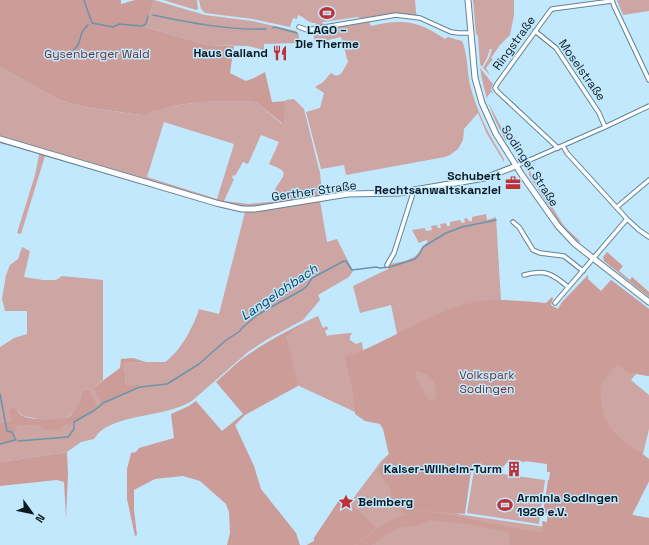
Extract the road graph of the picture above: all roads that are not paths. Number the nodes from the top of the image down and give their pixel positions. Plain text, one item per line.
1 (468, 0) edge
2 (612, 1) edge
3 (299, 27) dead end
4 (535, 31) junction
5 (470, 33) junction
6 (649, 80) edge
7 (649, 106) edge
8 (605, 127) junction
9 (0, 139) edge
10 (563, 146) junction
11 (558, 148) junction
12 (516, 166) junction
13 (649, 180) edge
14 (414, 190) junction
15 (617, 207) junction
16 (627, 219) junction
17 (513, 222) dead end
18 (649, 237) edge
19 (593, 258) junction
20 (387, 266) dead end
21 (582, 271) junction
22 (524, 275) dead end
23 (568, 287) junction
24 (649, 302) edge
25 (555, 303) dead end

1 - 5 street, Sodinger Straße
2 - 4 street, Ringstraße
2 - 6 street
3 - 5 street
4 - 8 street, Moselstraße
4 - 11 street, Ringstraße
5 - 12 street, Sodinger Straße
7 - 8 street, Gerther Straße
8 - 10 street, Gerther Straße
9 - 14 street, Gerther Straße
10 - 11 street, Gerther Straße
10 - 15 street
11 - 12 street, Gerther Straße
12 - 14 street, Gerther Straße
12 - 19 street, Sodinger Straße
13 - 15 street
14 - 20 street
15 - 16 street
16 - 18 street
16 - 19 street
17 - 21 street
19 - 21 street
19 - 24 street, Sodinger Straße
21 - 23 street
22 - 23 street
23 - 25 street

